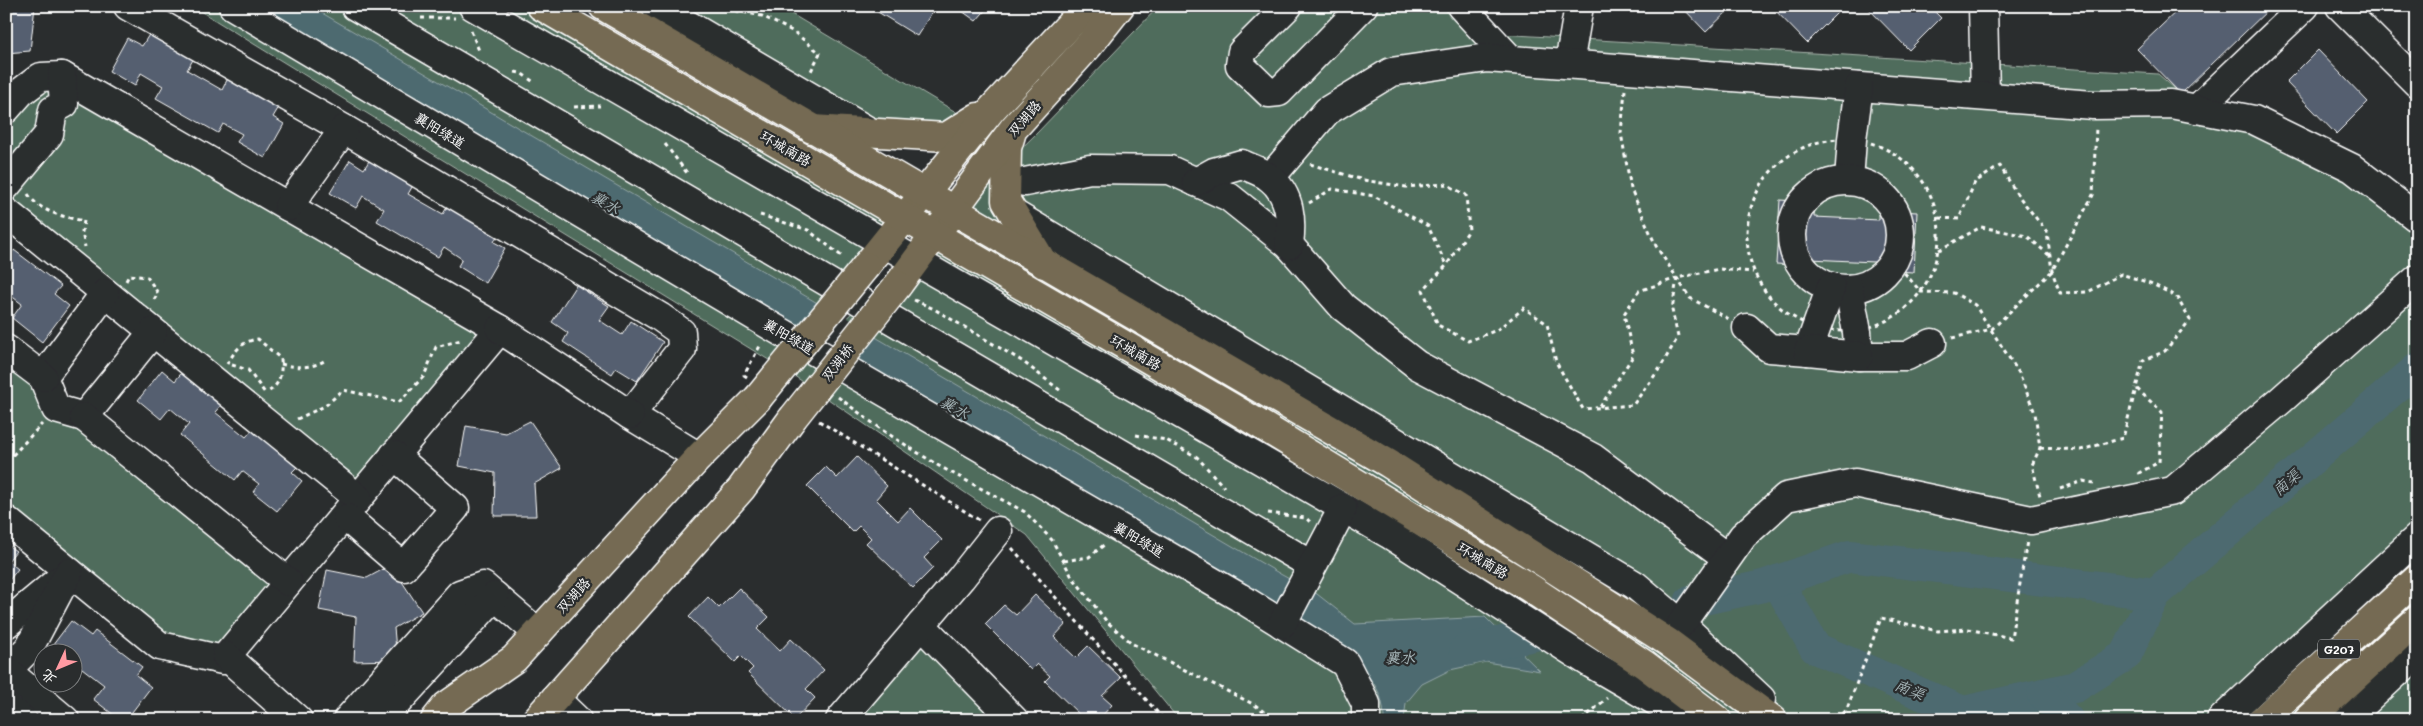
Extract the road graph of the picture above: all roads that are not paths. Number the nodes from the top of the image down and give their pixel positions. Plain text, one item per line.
1 (128, 6) edge
2 (233, 6) edge
3 (355, 6) edge
4 (473, 6) edge
5 (541, 6) edge
6 (603, 6) edge
7 (656, 6) edge
8 (1087, 6) edge
9 (1120, 6) edge
10 (1288, 6) edge
11 (1363, 6) edge
12 (1461, 6) edge
13 (1579, 6) edge
14 (1984, 6) edge
15 (2306, 6) edge
16 (2340, 6) edge
17 (1510, 59) junction
18 (1570, 64) junction
19 (62, 76) junction
20 (2417, 83) edge
21 (1859, 87) junction
22 (11, 94) edge
23 (1985, 96) junction
24 (992, 109) junction
25 (2198, 109) junction
26 (812, 129) junction
27 (1013, 129) junction
28 (344, 130) junction
29 (870, 132) junction
30 (1270, 178) junction
31 (11, 180) edge
32 (1848, 180) junction
33 (1025, 182) dead end
34 (1196, 182) junction
35 (924, 194) junction
36 (288, 207) junction
37 (954, 211) junction
38 (6, 212) edge
39 (1014, 214) junction
40 (905, 218) junction
41 (2417, 218) edge
42 (935, 236) junction
43 (883, 244) junction
44 (1289, 245) junction
45 (915, 262) junction
46 (1044, 264) junction
47 (2417, 279) edge
48 (1840, 288) junction
49 (114, 289) junction
50 (151, 320) junction
51 (1747, 328) road end
52 (500, 329) junction
53 (1811, 339) junction
54 (1932, 343) road end
55 (1858, 344) junction
56 (6, 349) edge
57 (43, 377) junction
58 (630, 415) junction
59 (84, 417) junction
60 (394, 456) junction
61 (699, 457) junction
62 (353, 508) junction
63 (1343, 508) junction
64 (6, 520) edge
65 (998, 531) road end
66 (2417, 538) edge
67 (1726, 557) junction
68 (1311, 568) junction
69 (69, 572) junction
70 (2417, 579) edge
71 (288, 582) junction
72 (495, 596) junction
73 (2417, 620) edge
74 (1282, 623) junction
75 (6, 624) edge
76 (922, 625) junction
77 (538, 633) junction
78 (1675, 633) junction
79 (2417, 654) edge
80 (226, 656) junction
81 (6, 671) edge
82 (555, 699) junction
83 (6, 706) edge
84 (842, 719) edge
85 (23, 720) edge
86 (65, 720) edge
87 (298, 720) edge
88 (347, 720) edge
89 (381, 720) edge
90 (435, 720) edge
91 (536, 720) edge
92 (577, 720) edge
93 (1014, 720) edge
94 (1366, 720) edge
95 (1688, 720) edge
96 (1717, 720) edge
97 (1773, 720) edge
98 (1782, 720) edge
99 (2221, 720) edge
100 (2262, 720) edge
101 (2308, 720) edge
102 (2346, 720) edge

1 - 28 street
2 - 74 street, 襄阳绿道
3 - 68 street
4 - 43 street
5 - 40 main road, 环城南路
6 - 26 main road
7 - 29 street
8 - 24 main road, 双湖路
9 - 27 main road, 双湖路
10 - 11 street
12 - 17 street
13 - 18 street
14 - 23 street
15 - 25 street
16 - 20 street
17 - 18 street
17 - 30 street
18 - 21 street
19 - 22 street
19 - 31 street
19 - 36 street
21 - 23 street
21 - 32 street
23 - 25 street
24 - 29 main road
24 - 35 main road, 双湖路
25 - 41 street
26 - 29 main road
26 - 35 main road
27 - 37 main road, 双湖路
27 - 39 main road
28 - 36 street
28 - 58 street
30 - 34 street
30 - 44 street
32 - 48 street
32 - 48 street
33 - 34 street
34 - 44 street
35 - 37 main road
35 - 40 main road, 双湖路
36 - 52 street
37 - 42 main road, 双湖路
37 - 46 main road
38 - 49 street
39 - 46 main road
39 - 78 street
40 - 42 main road, 环城南路
40 - 43 main road
42 - 45 main road, 双湖桥
42 - 96 main road, 环城南路
43 - 45 street
43 - 61 main road, bridge
44 - 67 street
45 - 63 street
45 - 82 main road, 双湖桥, bridge
46 - 78 main road
47 - 67 street
48 - 53 street
48 - 55 street
49 - 50 street
49 - 57 street
50 - 59 street
50 - 62 street
51 - 53 street
52 - 58 street
52 - 60 street
53 - 55 street
54 - 55 street
56 - 57 street
57 - 59 street
58 - 61 street
59 - 71 street
60 - 62 street
60 - 62 street
61 - 77 main road, 双湖路
62 - 71 street
63 - 68 street
63 - 95 street
64 - 69 street
65 - 76 street
66 - 99 street
67 - 78 street
68 - 74 street
69 - 75 street
69 - 80 street
69 - 81 street
70 - 100 main road, G207
71 - 80 street
72 - 77 street
72 - 88 street
72 - 89 street
73 - 101 main road, G207
74 - 94 street, 襄阳绿道
76 - 84 street
76 - 93 street
77 - 90 main road, 双湖路
78 - 97 main road
78 - 98 street
79 - 102 street
80 - 87 street
81 - 86 street
82 - 91 main road
82 - 92 street
83 - 85 street

